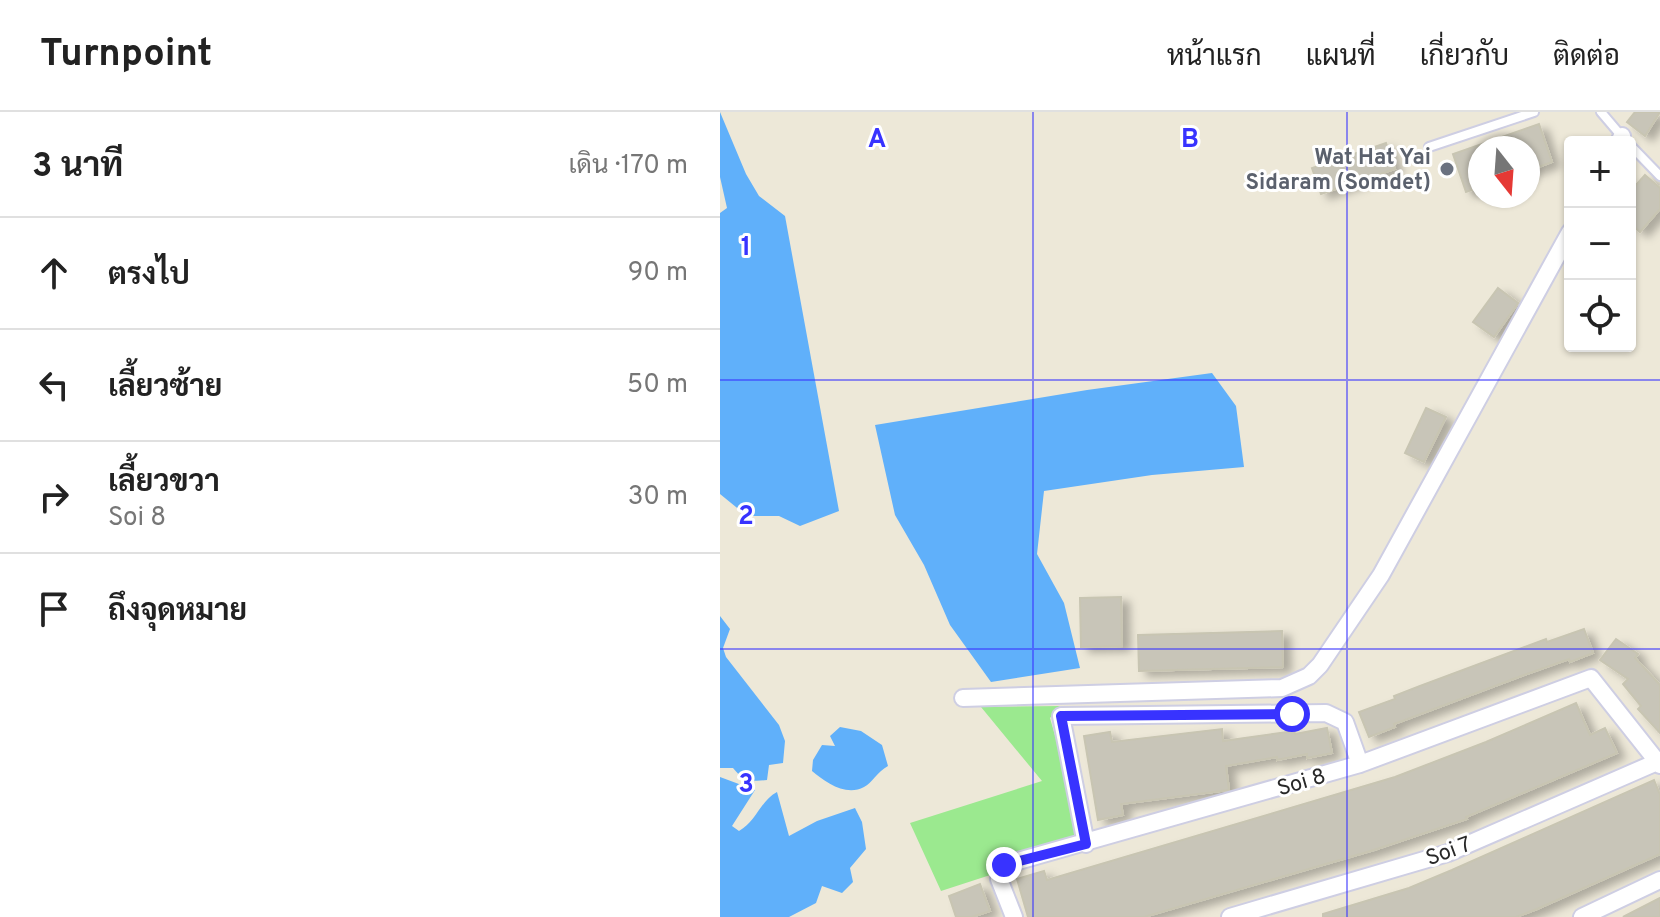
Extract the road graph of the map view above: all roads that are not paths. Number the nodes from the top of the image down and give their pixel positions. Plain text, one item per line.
1 (1534, 112) edge
2 (1601, 112) edge
3 (1620, 136) edge
4 (1429, 147) dead end
5 (1636, 153) edge
6 (1660, 176) edge
7 (1564, 243) edge
8 (963, 698) dead end
9 (1659, 763) edge
10 (1360, 764) junction
11 (1086, 844) junction
12 (1660, 880) edge
13 (1014, 917) edge
14 (1230, 917) edge
15 (1582, 917) edge

1 - 4 lane
2 - 3 lane
5 - 6 lane
7 - 8 street
9 - 10 street, Soi 8
9 - 14 street, Soi 7
10 - 11 street, Soi 8
10 - 11 street
11 - 13 street, Soi 8
12 - 15 street

